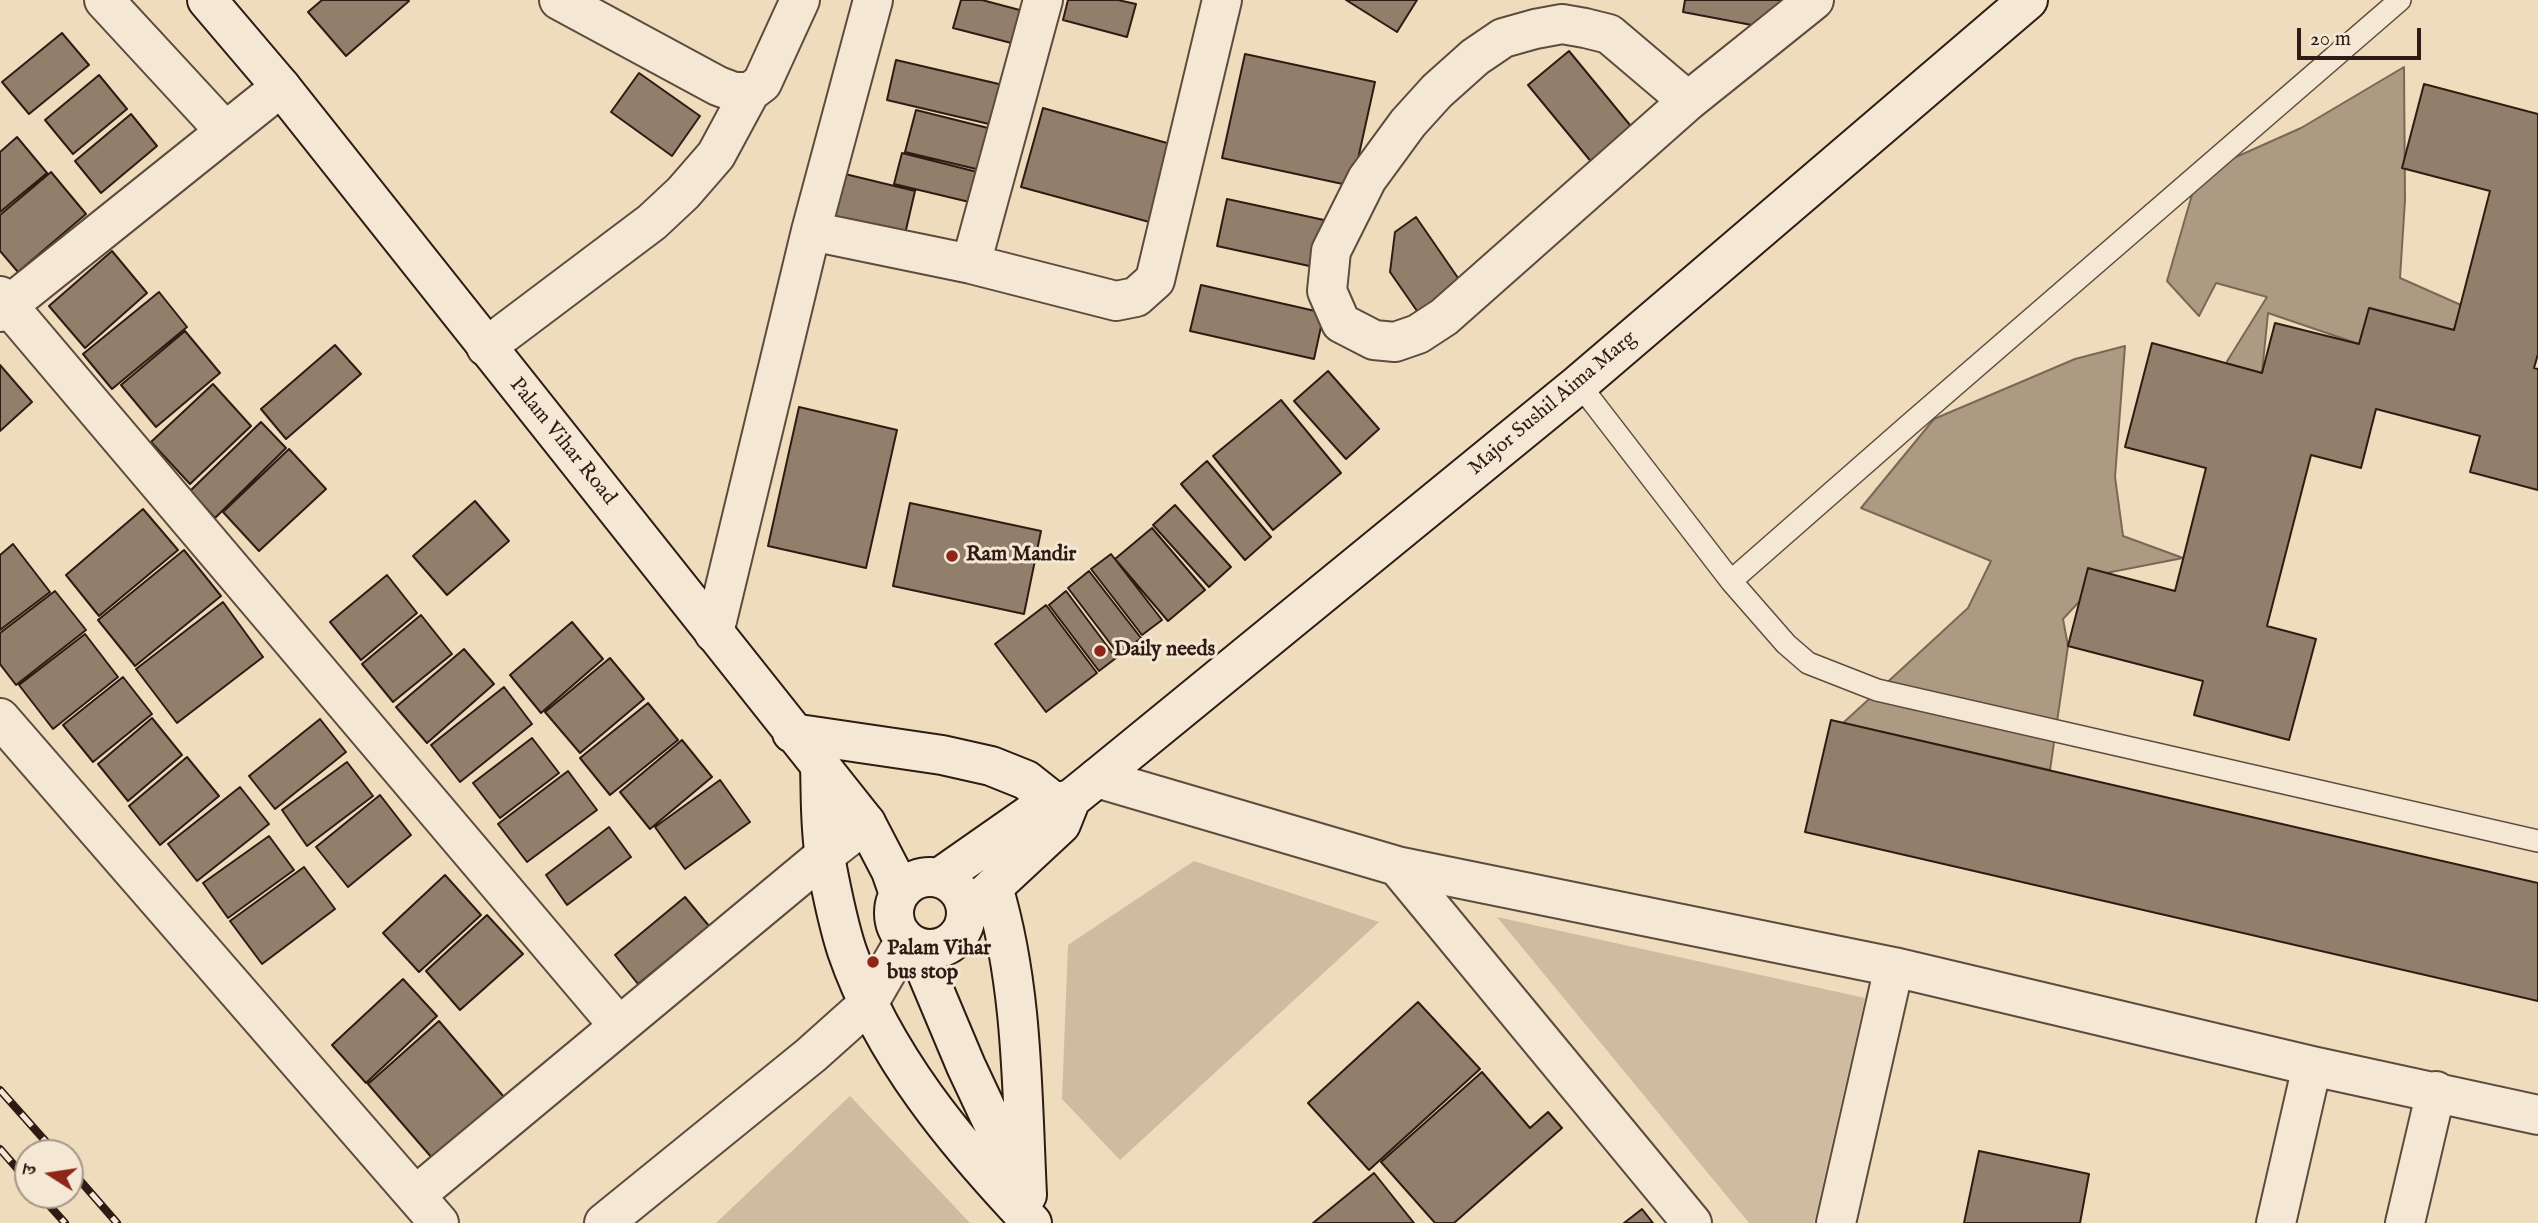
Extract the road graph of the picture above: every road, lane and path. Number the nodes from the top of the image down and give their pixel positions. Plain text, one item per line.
1 (104, 0) edge
2 (207, 0) edge
3 (559, 0) edge
4 (800, 0) edge
5 (873, 0) edge
6 (1043, 0) edge
7 (1222, 0) edge
8 (1814, 0) edge
9 (2028, 0) edge
10 (2400, 0) edge
11 (281, 88) junction
12 (750, 92) junction
13 (1688, 101) junction
14 (225, 131) junction
15 (811, 231) junction
16 (971, 264) junction
17 (3, 304) edge
18 (486, 347) junction
19 (1579, 384) junction
20 (1731, 581) junction
21 (714, 632) junction
22 (0, 718) edge
23 (792, 733) junction
24 (820, 766) junction
25 (1074, 793) junction
26 (866, 823) junction
27 (2538, 841) edge
28 (825, 855) junction
29 (1397, 866) junction
30 (939, 878) junction
31 (899, 894) junction
32 (980, 900) junction
33 (911, 944) junction
34 (1894, 967) junction
35 (868, 1004) junction
36 (619, 1026) junction
37 (2312, 1066) junction
38 (2436, 1091) junction
39 (2538, 1115) edge
40 (428, 1209) edge
41 (1032, 1214) edge
42 (604, 1223) edge
43 (1692, 1223) edge
44 (1836, 1223) edge
45 (2276, 1223) edge
46 (2405, 1223) edge

1 - 14 street
2 - 11 street, Palam Vihar Road
3 - 12 street
4 - 12 street
5 - 15 street
6 - 16 street
7 - 16 street
8 - 13 street
9 - 19 street, Major Sushil Aima Marg
10 - 20 lane
11 - 14 street
11 - 18 street, Palam Vihar Road
12 - 18 street
13 - 13 street
14 - 17 street
15 - 16 street
15 - 21 street
17 - 36 street
18 - 21 street, Palam Vihar Road
19 - 20 lane
19 - 25 street, Major Sushil Aima Marg
20 - 27 lane
21 - 23 street, Palam Vihar Road
22 - 40 street
23 - 24 street, Palam Vihar Road
23 - 25 street
24 - 26 street, Palam Vihar Road
24 - 28 street
25 - 29 street
25 - 30 street, Major Sushil Aima Marg
25 - 32 street, Major Sushil Aima Marg
26 - 28 street
26 - 31 street, Palam Vihar Road
28 - 35 street
28 - 36 street
29 - 34 street
29 - 43 street
30 - 31 street
30 - 32 street
31 - 33 street
32 - 33 street
32 - 41 street
33 - 35 street
33 - 41 street
34 - 37 street
34 - 44 street
35 - 41 street
35 - 42 street
36 - 40 street
37 - 38 street
37 - 45 street
38 - 39 street
38 - 46 street

